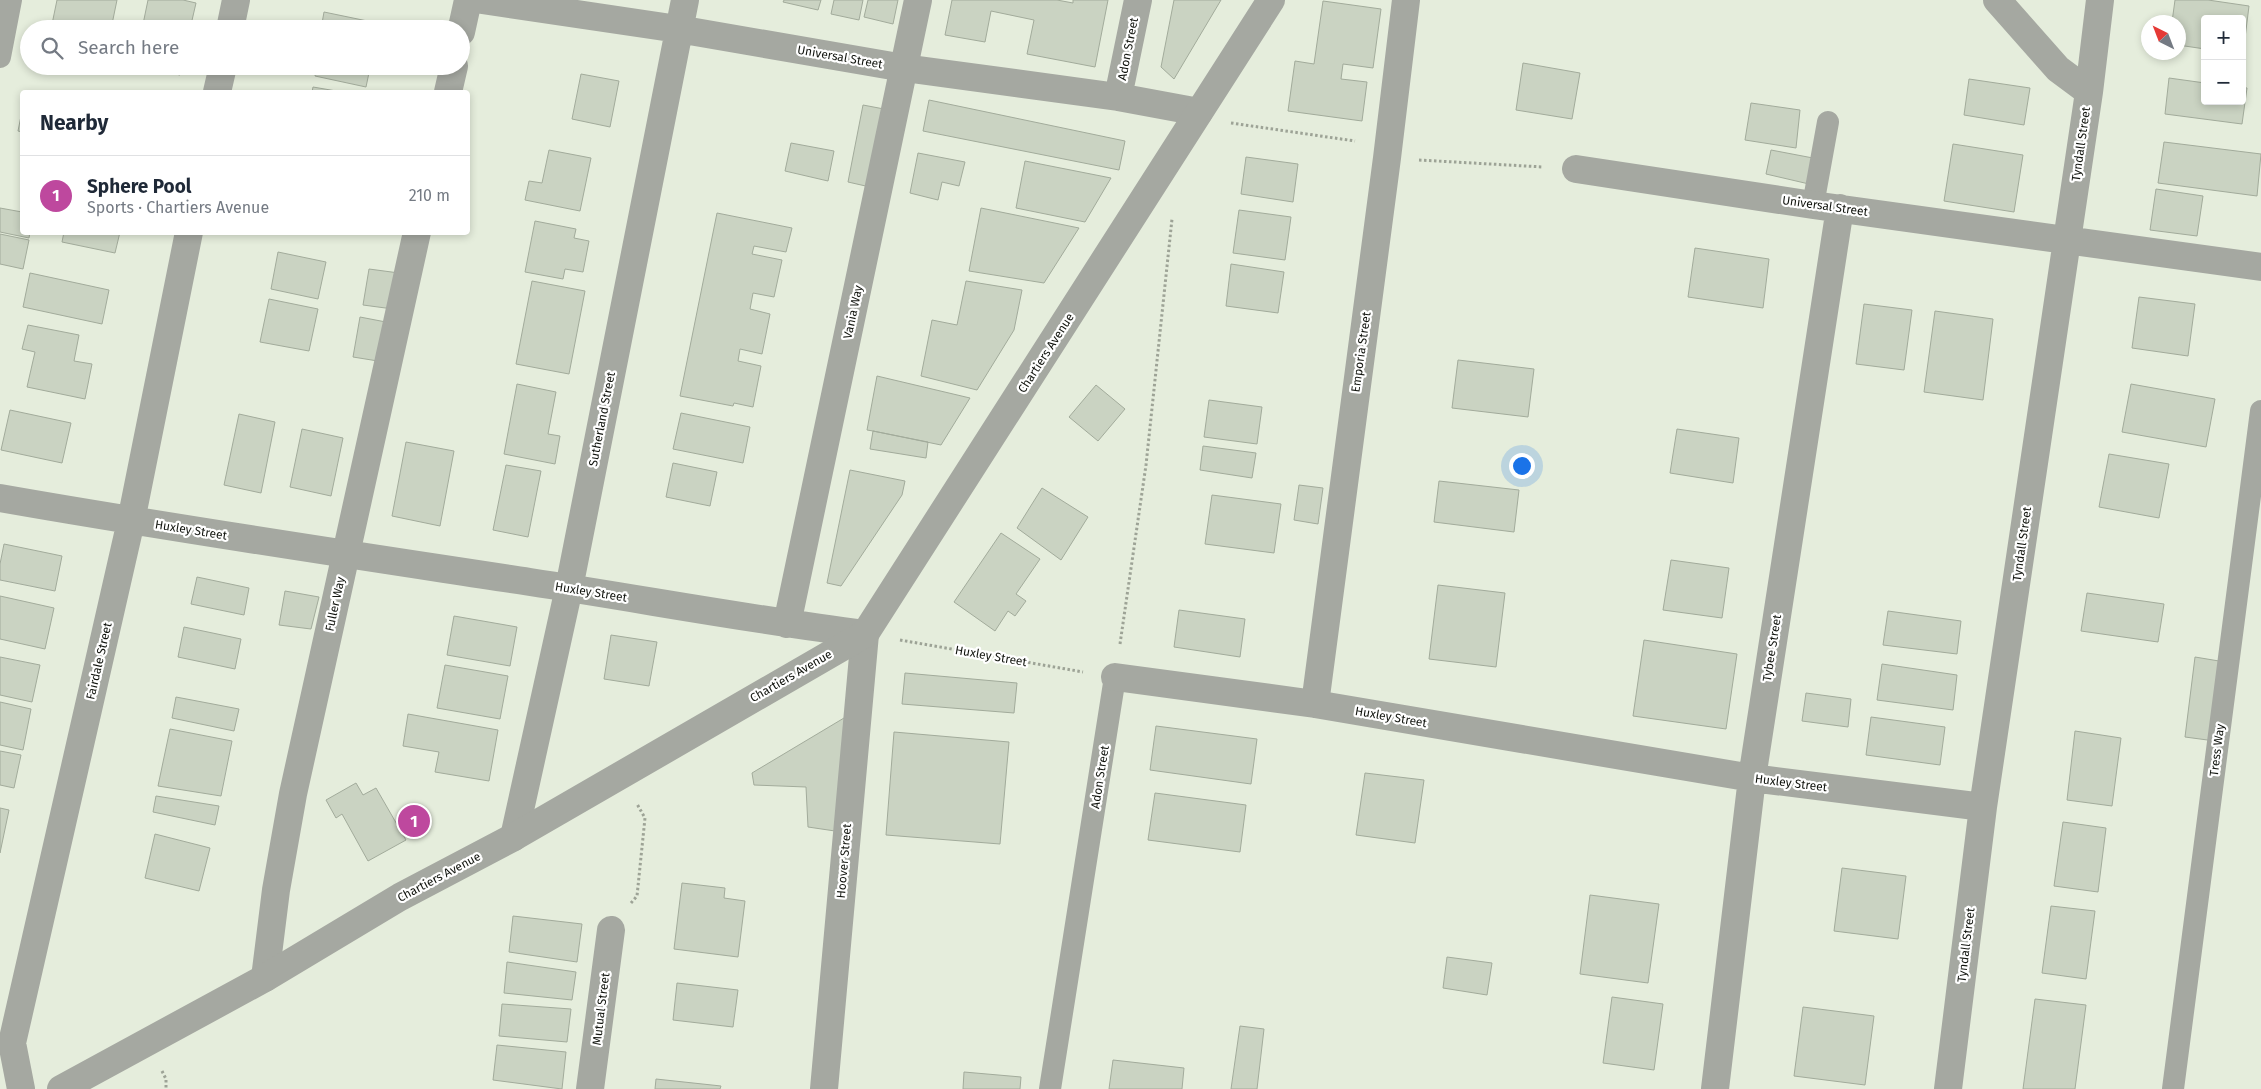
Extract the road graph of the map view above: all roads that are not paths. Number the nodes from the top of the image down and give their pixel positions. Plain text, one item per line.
1 (11, 0) edge
2 (236, 0) edge
3 (468, 0) edge
4 (482, 0) edge
5 (684, 0) edge
6 (918, 0) edge
7 (1138, 0) edge
8 (1271, 0) edge
9 (1406, 0) edge
10 (1997, 0) edge
11 (2100, 0) edge
12 (232, 20) edge
13 (464, 20) edge
14 (678, 29) junction
15 (0, 58) edge
16 (904, 68) junction
17 (221, 75) edge
18 (452, 75) edge
19 (217, 90) edge
20 (448, 90) edge
21 (2089, 92) junction
22 (1118, 97) junction
23 (1199, 112) junction
24 (1828, 122) dead end
25 (1576, 169) road end
26 (1813, 205) junction
27 (1840, 208) junction
28 (188, 235) edge
29 (416, 235) edge
30 (2067, 241) junction
31 (2261, 267) edge
32 (2261, 411) edge
33 (0, 498) edge
34 (131, 521) junction
35 (346, 554) junction
36 (568, 588) junction
37 (787, 624) junction
38 (865, 634) junction
39 (1116, 677) joint
40 (1315, 704) junction
41 (1752, 778) junction
42 (1983, 807) junction
43 (514, 837) junction
44 (611, 930) road end
45 (265, 978) junction
46 (0, 1086) edge
47 (3, 1089) edge
48 (21, 1089) edge
49 (61, 1089) edge
50 (590, 1089) edge
51 (824, 1089) edge
52 (1050, 1089) edge
53 (1715, 1089) edge
54 (1948, 1089) edge
55 (2173, 1089) edge

1 - 15 lane
2 - 12 street
3 - 13 street
4 - 14 street, Universal Street
5 - 14 street, Sutherland Street
6 - 16 street, Vania Way
7 - 22 street, Adon Street
8 - 23 street, Chartiers Avenue
9 - 40 street, Emporia Street
10 - 21 street
11 - 21 street, Tyndall Street
14 - 16 street, Universal Street
14 - 36 street, Sutherland Street
16 - 22 street, Universal Street
16 - 37 street, Vania Way
17 - 19 street
18 - 20 street
21 - 30 street, Tyndall Street
22 - 23 street, Universal Street
23 - 38 street, Chartiers Avenue
24 - 26 lane
25 - 26 street, Universal Street
26 - 27 street, Universal Street
27 - 30 street, Universal Street
27 - 41 street, Tybee Street
28 - 34 street, Fairdale Street
29 - 35 street, Fuller Way
30 - 31 street, Universal Street
30 - 42 street, Tyndall Street
32 - 55 lane, Tress Way
33 - 34 street, Huxley Street
34 - 35 street, Huxley Street
34 - 48 street, Fairdale Street
35 - 36 street, Huxley Street
35 - 45 street, Fuller Way
36 - 37 street, Huxley Street
36 - 43 street, Sutherland Street
37 - 38 street, Huxley Street
38 - 43 street, Chartiers Avenue
38 - 51 street, Hoover Street
39 - 40 street, Huxley Street
39 - 52 lane, Adon Street
40 - 41 street, Huxley Street
41 - 42 street, Huxley Street
41 - 53 street, Tybee Street
42 - 54 street, Tyndall Street
43 - 45 street, Chartiers Avenue
44 - 50 street, Mutual Street
45 - 49 street, Chartiers Avenue
46 - 47 street

